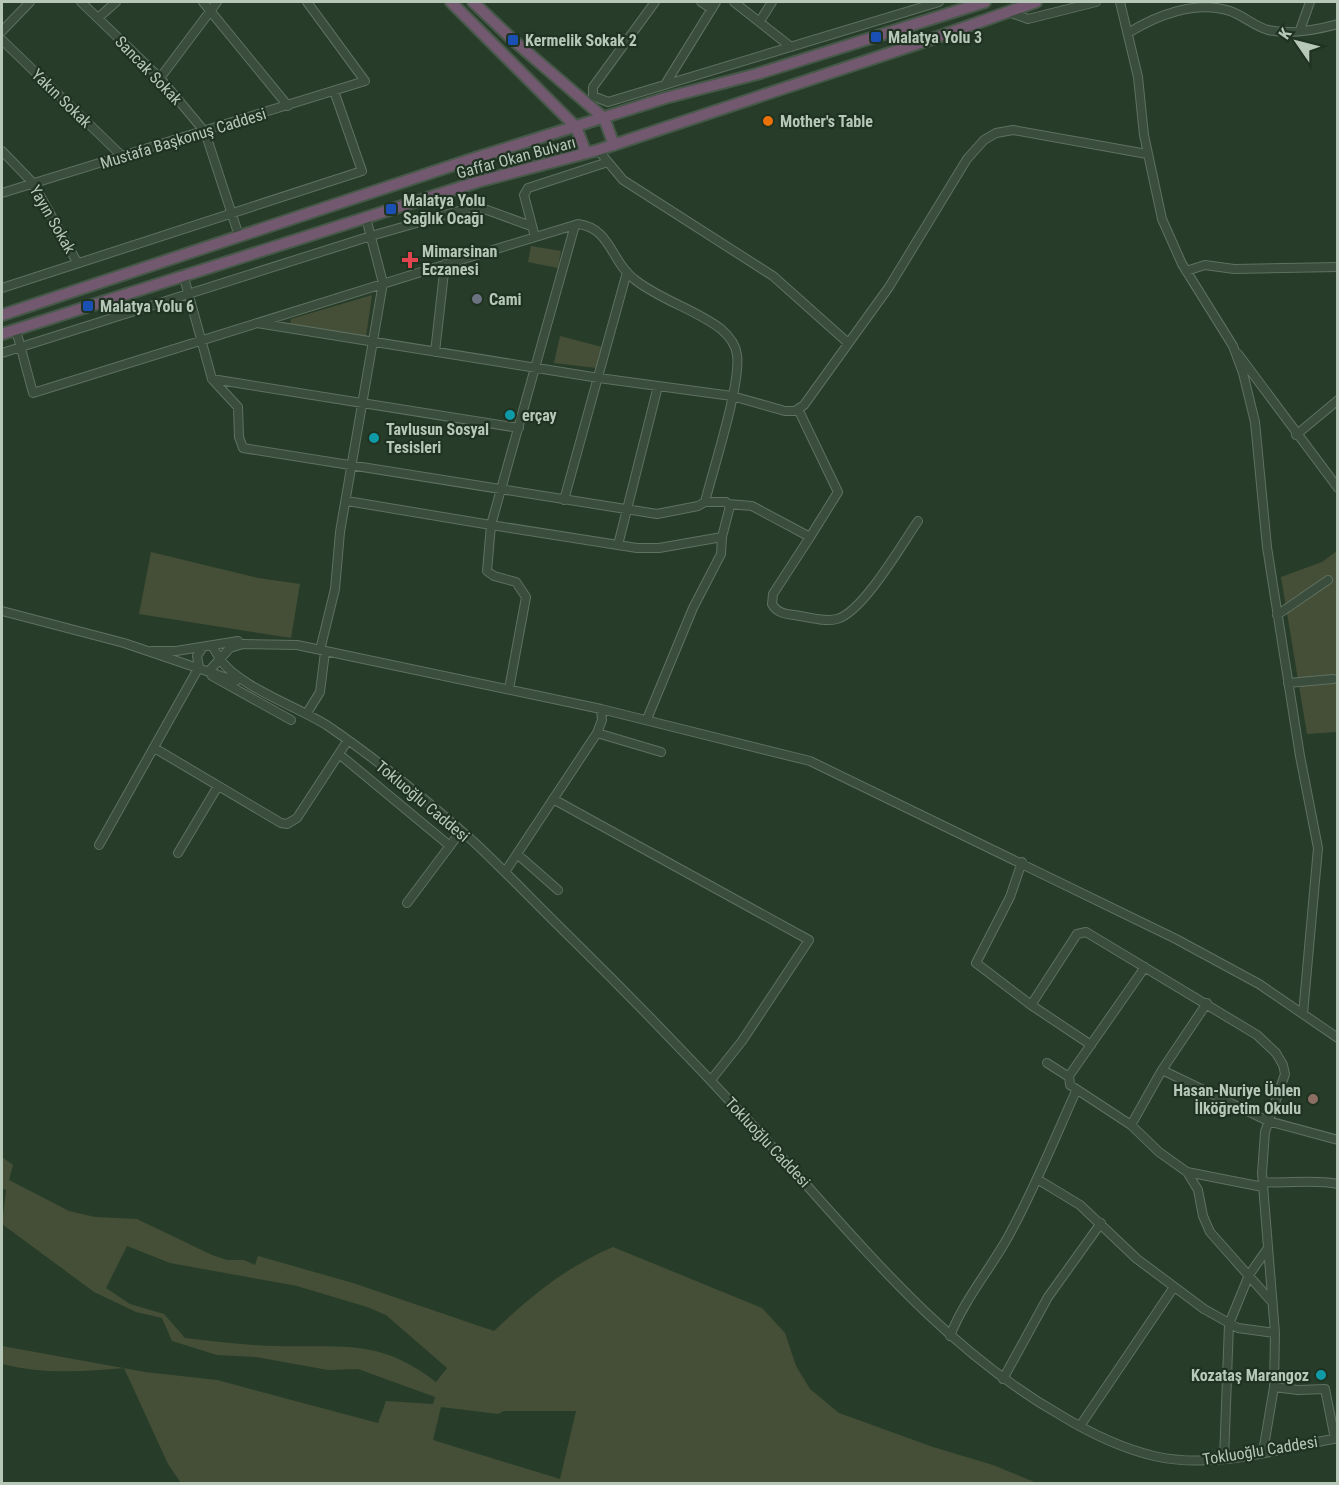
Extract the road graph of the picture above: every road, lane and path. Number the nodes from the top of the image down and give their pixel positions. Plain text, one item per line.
1 (30, 2) edge
2 (81, 2) edge
3 (117, 2) edge
4 (203, 2) edge
5 (217, 2) edge
6 (307, 2) edge
7 (451, 2) edge
8 (473, 2) edge
9 (655, 2) edge
10 (701, 2) edge
11 (734, 2) edge
12 (772, 2) edge
13 (939, 2) edge
14 (985, 2) edge
15 (1036, 2) edge
16 (1096, 2) edge
17 (1120, 2) edge
18 (1310, 2) edge
19 (714, 5) edge
20 (916, 5) edge
21 (211, 10) junction
22 (1006, 12) junction
23 (98, 18) junction
24 (760, 21) junction
25 (919, 23) junction
26 (1338, 24) edge
27 (1300, 30) junction
28 (2, 31) edge
29 (1128, 33) junction
30 (2, 40) edge
31 (790, 46) junction
32 (160, 78) junction
33 (666, 83) junction
34 (334, 91) junction
35 (288, 106) junction
36 (604, 118) junction
37 (576, 127) junction
38 (205, 132) junction
39 (614, 145) junction
40 (598, 150) junction
41 (2, 151) edge
42 (586, 153) junction
43 (1147, 154) junction
44 (123, 157) junction
45 (608, 162) junction
46 (33, 183) junction
47 (2, 193) edge
48 (232, 212) junction
49 (366, 218) junction
50 (575, 225) junction
51 (531, 226) junction
52 (239, 236) junction
53 (371, 236) junction
54 (535, 237) junction
55 (77, 262) junction
56 (445, 264) junction
57 (1338, 267) edge
58 (1186, 271) junction
59 (627, 272) junction
60 (183, 274) junction
61 (383, 283) junction
62 (2, 288) edge
63 (189, 293) junction
64 (2, 315) edge
65 (256, 323) junction
66 (16, 330) junction
67 (2, 334) edge
68 (202, 340) junction
69 (373, 342) junction
70 (847, 342) junction
71 (21, 346) junction
72 (1235, 351) junction
73 (435, 352) junction
74 (2, 353) edge
75 (536, 368) junction
76 (599, 378) junction
77 (212, 380) junction
78 (658, 386) junction
79 (732, 396) junction
80 (1338, 400) edge
81 (363, 404) junction
82 (798, 409) junction
83 (519, 428) junction
84 (1296, 435) junction
85 (352, 466) junction
86 (1338, 488) edge
87 (502, 490) junction
88 (564, 500) junction
89 (347, 501) junction
90 (705, 502) junction
91 (728, 504) junction
92 (627, 509) junction
93 (918, 521) dead end
94 (491, 525) junction
95 (722, 537) junction
96 (810, 537) junction
97 (618, 545) junction
98 (1328, 580) dead end
99 (2, 611) edge
100 (1277, 615) junction
101 (251, 643) junction
102 (207, 646) junction
103 (147, 651) junction
104 (323, 651) junction
105 (220, 659) junction
106 (199, 667) junction
107 (209, 671) junction
108 (1333, 679) dead end
109 (1288, 683) junction
110 (258, 688) junction
111 (509, 689) junction
112 (601, 709) junction
113 (307, 713) junction
114 (647, 719) junction
115 (291, 720) dead end
116 (597, 733) junction
117 (348, 740) junction
118 (156, 748) junction
119 (661, 752) dead end
120 (339, 754) junction
121 (218, 786) junction
122 (553, 799) junction
123 (461, 831) junction
124 (99, 845) dead end
125 (450, 846) junction
126 (178, 853) dead end
127 (517, 854) junction
128 (1022, 862) junction
129 (505, 872) junction
130 (558, 890) dead end
131 (407, 903) dead end
132 (1145, 967) junction
133 (1207, 1003) junction
134 (1031, 1005) junction
135 (1303, 1014) junction
136 (1338, 1038) edge
137 (1091, 1045) junction
138 (1047, 1063) dead end
139 (1162, 1071) junction
140 (1069, 1077) junction
141 (711, 1080) junction
142 (1076, 1091) junction
143 (1268, 1121) junction
144 (1131, 1125) junction
145 (1338, 1140) edge
146 (1187, 1172) junction
147 (1037, 1179) junction
148 (1263, 1184) junction
149 (1338, 1184) edge
150 (1101, 1223) junction
151 (1268, 1248) junction
152 (1249, 1275) junction
153 (1174, 1287) junction
154 (1273, 1304) junction
155 (1229, 1324) junction
156 (1275, 1333) junction
157 (950, 1336) junction
158 (1003, 1379) junction
159 (1274, 1387) junction
160 (1080, 1426) junction
161 (1336, 1438) edge
162 (1263, 1452) junction
163 (1224, 1459) junction

1 - 28 street
2 - 23 street, Sancak Sokak
3 - 23 street
4 - 21 street
5 - 21 street
6 - 34 street, Mustafa Başkonuş Caddesi
7 - 37 highway
8 - 36 highway
9 - 33 street
10 - 19 street
11 - 24 street
12 - 24 street
13 - 20 street
14 - 25 highway, Gaffar Okan Bulvarı
15 - 22 highway, Gaffar Okan Bulvarı
16 - 22 street
17 - 29 street
18 - 27 street
19 - 33 street
20 - 25 street
20 - 31 street
21 - 32 street
21 - 35 street
22 - 39 highway, Gaffar Okan Bulvarı
23 - 32 street, Sancak Sokak
24 - 31 street
25 - 36 highway, Gaffar Okan Bulvarı
26 - 27 street
27 - 29 street
29 - 43 street
30 - 44 street, Yakın Sokak
31 - 33 street
32 - 38 street, Sancak Sokak
34 - 35 street, Mustafa Başkonuş Caddesi
34 - 48 street
35 - 38 street, Mustafa Başkonuş Caddesi
36 - 37 highway, Gaffar Okan Bulvarı
36 - 39 highway
37 - 42 highway
37 - 52 highway, Gaffar Okan Bulvarı
38 - 44 street, Mustafa Başkonuş Caddesi
38 - 48 street, Sancak Sokak
39 - 40 highway, Gaffar Okan Bulvarı
40 - 42 highway, Gaffar Okan Bulvarı
40 - 45 street
41 - 46 street, Yayın Sokak
42 - 49 highway, Gaffar Okan Bulvarı
43 - 58 street
43 - 70 street
44 - 46 street, Mustafa Başkonuş Caddesi
45 - 51 street
45 - 70 street
46 - 47 street, Mustafa Başkonuş Caddesi
46 - 55 street, Yayın Sokak
48 - 52 street, Sancak Sokak
48 - 55 street
49 - 53 street
49 - 60 highway, Gaffar Okan Bulvarı
50 - 54 street
50 - 59 street
50 - 75 street
51 - 53 street
51 - 54 street
52 - 64 highway, Gaffar Okan Bulvarı
53 - 61 street
53 - 63 street
54 - 56 street
55 - 62 street
56 - 61 street
56 - 73 street
57 - 58 street
58 - 72 street
59 - 76 street
59 - 79 street
60 - 63 street
60 - 66 highway, Gaffar Okan Bulvarı
61 - 65 street
61 - 69 street
63 - 68 street
63 - 71 street
65 - 68 street
65 - 69 street
66 - 67 highway, Gaffar Okan Bulvarı
66 - 71 street
68 - 71 street
68 - 77 street
69 - 73 street
69 - 81 street
70 - 82 street
71 - 74 street
72 - 84 street
72 - 100 street
73 - 75 street
75 - 76 street
75 - 83 street
76 - 78 street
76 - 88 street
77 - 81 street
77 - 85 street
78 - 79 street
78 - 92 street
79 - 82 street
79 - 90 street
80 - 84 street
81 - 83 street
81 - 85 street
82 - 96 street
83 - 87 street
84 - 86 street
85 - 87 street
85 - 89 street
87 - 88 street
87 - 94 street
88 - 92 street
89 - 94 street
89 - 104 street
90 - 91 street
90 - 92 street
91 - 95 street
91 - 96 street
92 - 97 street
93 - 96 street
94 - 97 street
94 - 111 street
95 - 97 street
95 - 114 street
98 - 100 street
99 - 103 street, Tokluoğlu Caddesi
100 - 109 street
101 - 102 street
101 - 104 street
101 - 105 street
102 - 103 street
102 - 105 street, Tokluoğlu Caddesi
102 - 106 street
103 - 106 street, Tokluoğlu Caddesi
104 - 111 street
104 - 113 street
105 - 107 street
105 - 110 street, Tokluoğlu Caddesi
106 - 107 street, Tokluoğlu Caddesi
106 - 118 street
107 - 110 street, Tokluoğlu Caddesi
107 - 115 street
108 - 109 street
109 - 135 street
110 - 113 street, Tokluoğlu Caddesi
111 - 112 street
112 - 114 street
112 - 116 street
113 - 117 street, Tokluoğlu Caddesi
114 - 128 street
116 - 119 street
116 - 122 street
117 - 120 street
117 - 123 street, Tokluoğlu Caddesi
118 - 121 street
118 - 124 street
120 - 121 street
120 - 125 street
121 - 126 street
122 - 127 street
122 - 141 street
123 - 125 street
123 - 129 street, Tokluoğlu Caddesi
125 - 131 street
127 - 129 street
127 - 130 street
128 - 134 street
128 - 135 street
129 - 141 street, Tokluoğlu Caddesi
132 - 133 street
132 - 134 street
132 - 137 street
133 - 139 street
133 - 143 street
134 - 137 street
135 - 136 street
137 - 140 street
138 - 140 street
139 - 143 street
139 - 144 street
140 - 142 street
141 - 157 street, Tokluoğlu Caddesi
142 - 144 street
142 - 147 street
143 - 145 street
143 - 148 street
144 - 146 street
146 - 148 street
146 - 152 street
147 - 150 street
147 - 157 street
148 - 149 street
148 - 151 street
150 - 153 street
150 - 158 street
151 - 152 street
151 - 154 street
152 - 154 street
152 - 155 street
153 - 155 street
153 - 160 street
154 - 156 street
155 - 156 street
155 - 163 street
156 - 159 street
157 - 158 street, Tokluoğlu Caddesi
158 - 160 street, Tokluoğlu Caddesi
159 - 161 street
159 - 162 street
160 - 163 street, Tokluoğlu Caddesi
161 - 162 street, Tokluoğlu Caddesi
162 - 163 street, Tokluoğlu Caddesi

